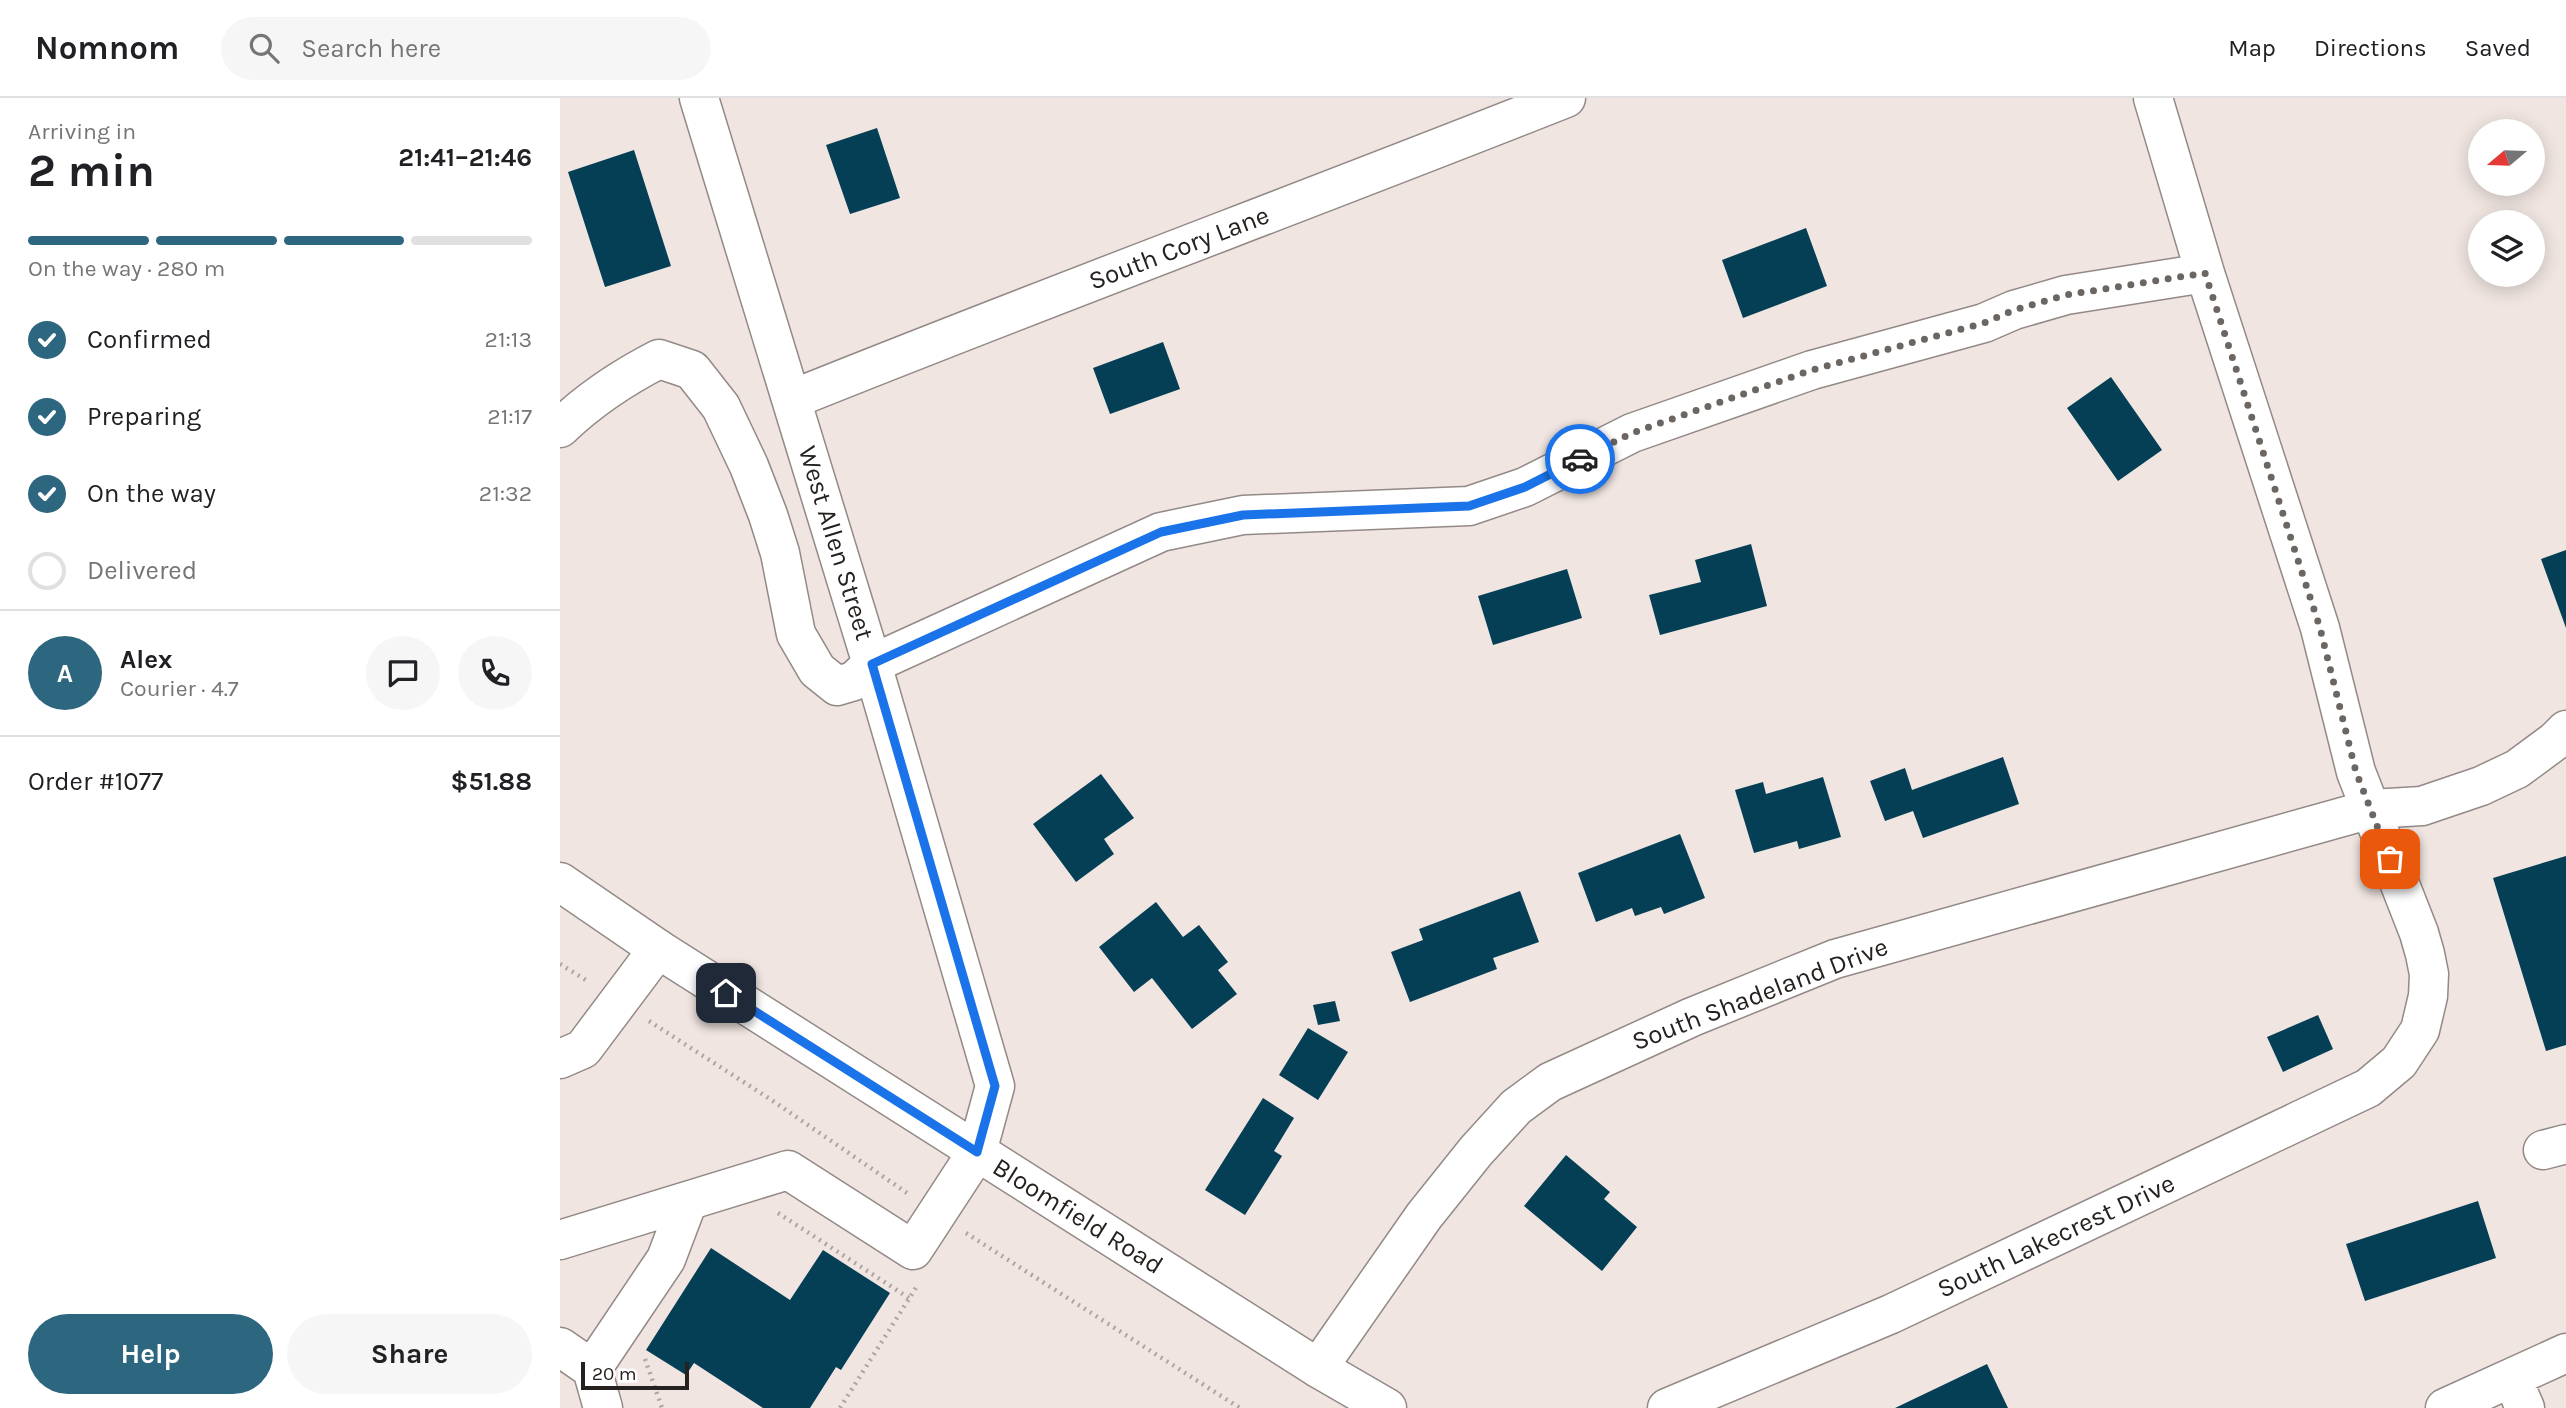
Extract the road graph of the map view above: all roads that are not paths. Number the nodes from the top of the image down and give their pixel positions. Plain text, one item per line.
1 (699, 98) edge
2 (1566, 98) edge
3 (2153, 98) edge
4 (2205, 273) junction
5 (793, 399) junction
6 (560, 428) edge
7 (872, 664) junction
8 (2566, 730) edge
9 (2371, 809) junction
10 (560, 882) edge
11 (658, 949) junction
12 (560, 1059) edge
13 (977, 1152) junction
14 (688, 1201) junction
15 (560, 1240) edge
16 (560, 1347) edge
17 (2566, 1353) edge
18 (1318, 1368) junction
19 (592, 1369) junction
20 (2518, 1393) edge
21 (603, 1408) edge
22 (1387, 1408) edge
23 (1667, 1408) edge
24 (2445, 1408) edge

1 - 5 street, West Allen Street
2 - 5 street, South Cory Lane
3 - 4 street
4 - 7 street
4 - 9 street
5 - 7 street, West Allen Street
6 - 7 street
7 - 13 street, West Allen Street
8 - 9 street, South Shadeland Drive
9 - 18 street, South Shadeland Drive
9 - 23 street, South Lakecrest Drive
10 - 11 street, Bloomfield Road
11 - 12 street
11 - 13 street, Bloomfield Road
13 - 14 street, West Allen Street
13 - 18 street, Bloomfield Road
14 - 15 street
14 - 19 street
16 - 19 street
17 - 20 street
18 - 22 street, Bloomfield Road
19 - 21 street
20 - 24 street

